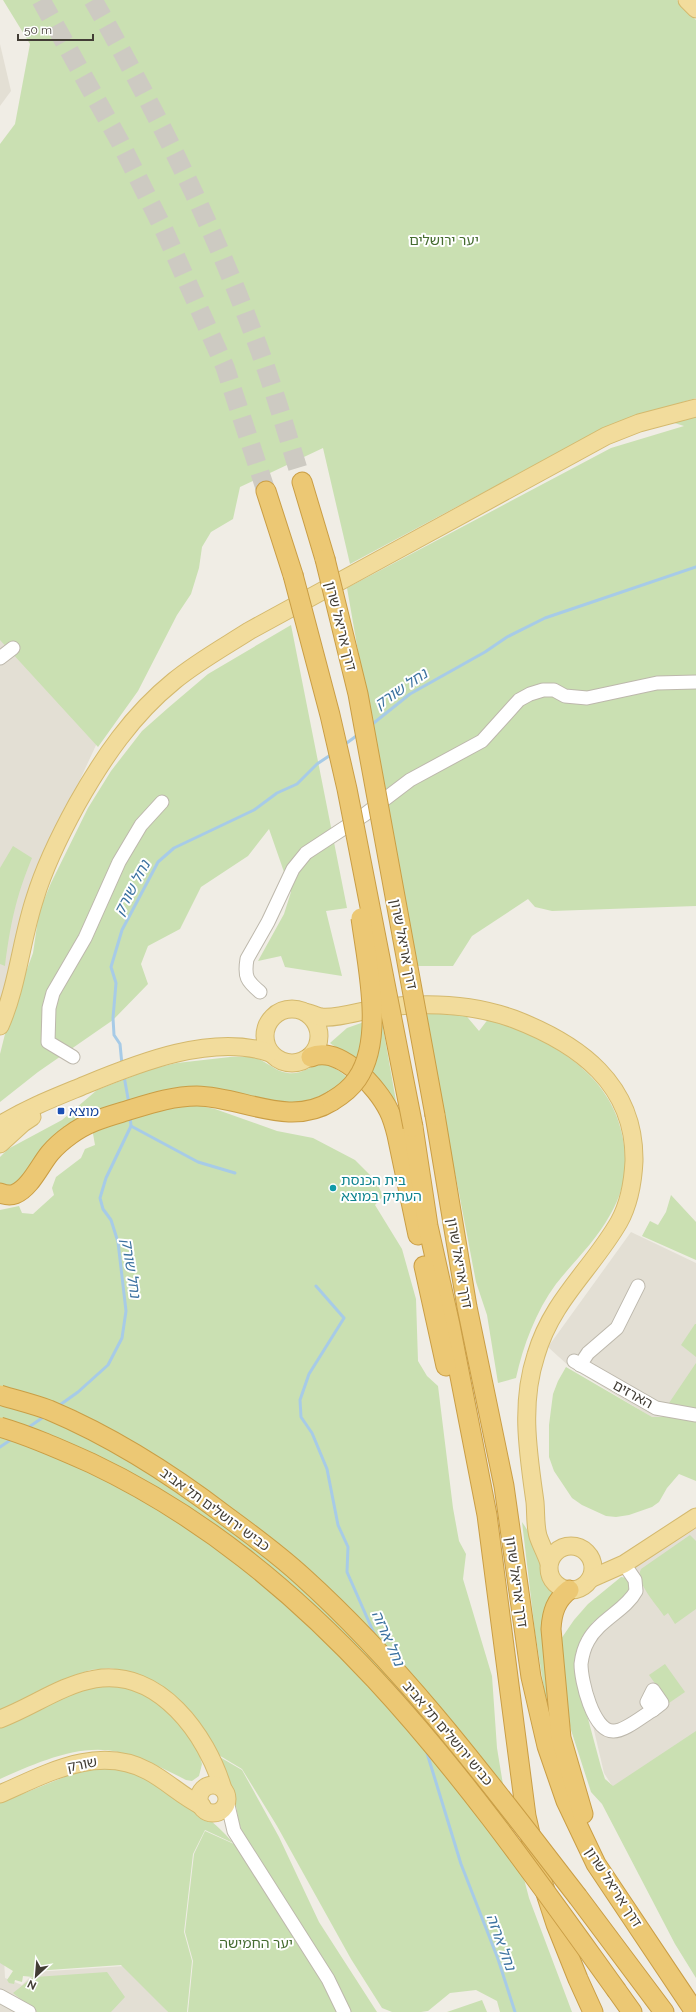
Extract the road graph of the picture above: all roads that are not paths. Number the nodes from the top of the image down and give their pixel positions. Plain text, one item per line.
1 (688, 0) edge
2 (696, 9) edge
3 (696, 408) edge
4 (302, 482) tunnel mouth
5 (266, 491) tunnel mouth
6 (14, 648) dead end
7 (0, 658) edge
8 (696, 682) edge
9 (347, 789) junction
10 (162, 802) dead end
11 (20, 961) junction
12 (260, 992) dead end
13 (0, 1007) edge
14 (377, 1008) junction
15 (305, 1012) junction
16 (0, 1026) edge
17 (266, 1026) junction
18 (320, 1040) junction
19 (223, 1047) junction
20 (270, 1053) junction
21 (311, 1056) junction
22 (73, 1057) dead end
23 (82, 1086) junction
24 (22, 1111) junction
25 (0, 1116) edge
26 (0, 1125) edge
27 (0, 1144) edge
28 (0, 1193) edge
29 (638, 1286) dead end
30 (0, 1395) edge
31 (696, 1415) edge
32 (0, 1427) edge
33 (535, 1503) junction
34 (487, 1517) junction
35 (696, 1517) edge
36 (572, 1546) junction
37 (643, 1552) junction
38 (588, 1554) junction
39 (549, 1563) junction
40 (624, 1564) junction
41 (590, 1579) junction
42 (569, 1590) junction
43 (653, 1710) dead end
44 (0, 1719) edge
45 (206, 1749) junction
46 (164, 1781) junction
47 (204, 1789) junction
48 (0, 1794) edge
49 (225, 1795) junction
50 (202, 1806) junction
51 (596, 1864) junction
52 (0, 1996) edge
53 (21, 2010) edge
54 (344, 2012) edge
55 (594, 2012) edge
56 (632, 2012) edge
57 (664, 2012) edge
58 (695, 2012) edge

1 - 2 main road
3 - 11 main road
4 - 51 highway, דרך אריאל שרון, bridge
5 - 9 highway, דרך אריאל שרון, bridge
6 - 7 street
8 - 12 street
9 - 28 highway, bridge
9 - 34 highway, דרך אריאל שרון, bridge
10 - 22 street
11 - 13 main road
11 - 16 main road
14 - 15 main road
14 - 18 main road
14 - 33 main road
15 - 17 main road
15 - 18 main road
17 - 19 main road
17 - 20 main road
18 - 21 main road
19 - 20 main road
19 - 23 main road
20 - 21 main road
21 - 34 highway
23 - 24 main road
23 - 27 main road
24 - 25 main road
24 - 26 main road
29 - 31 street, הארזים
30 - 57 highway, כביש ירושלים תל אביב, bridge
32 - 56 highway, כביש ירושלים תל אביב, bridge
33 - 36 main road
33 - 39 main road
34 - 55 highway, דרך אריאל שרון
35 - 37 main road
36 - 38 main road
36 - 39 main road
37 - 38 main road
37 - 40 main road
38 - 41 main road
39 - 42 main road
40 - 41 main road
40 - 43 street
41 - 42 main road
42 - 51 highway
44 - 45 main road
45 - 47 main road
45 - 49 main road
46 - 47 main road, שורק
46 - 48 main road, שורק
46 - 50 main road, שורק
47 - 49 main road
47 - 50 main road
49 - 50 main road
49 - 54 street
51 - 58 highway, דרך אריאל שרון
52 - 53 street

